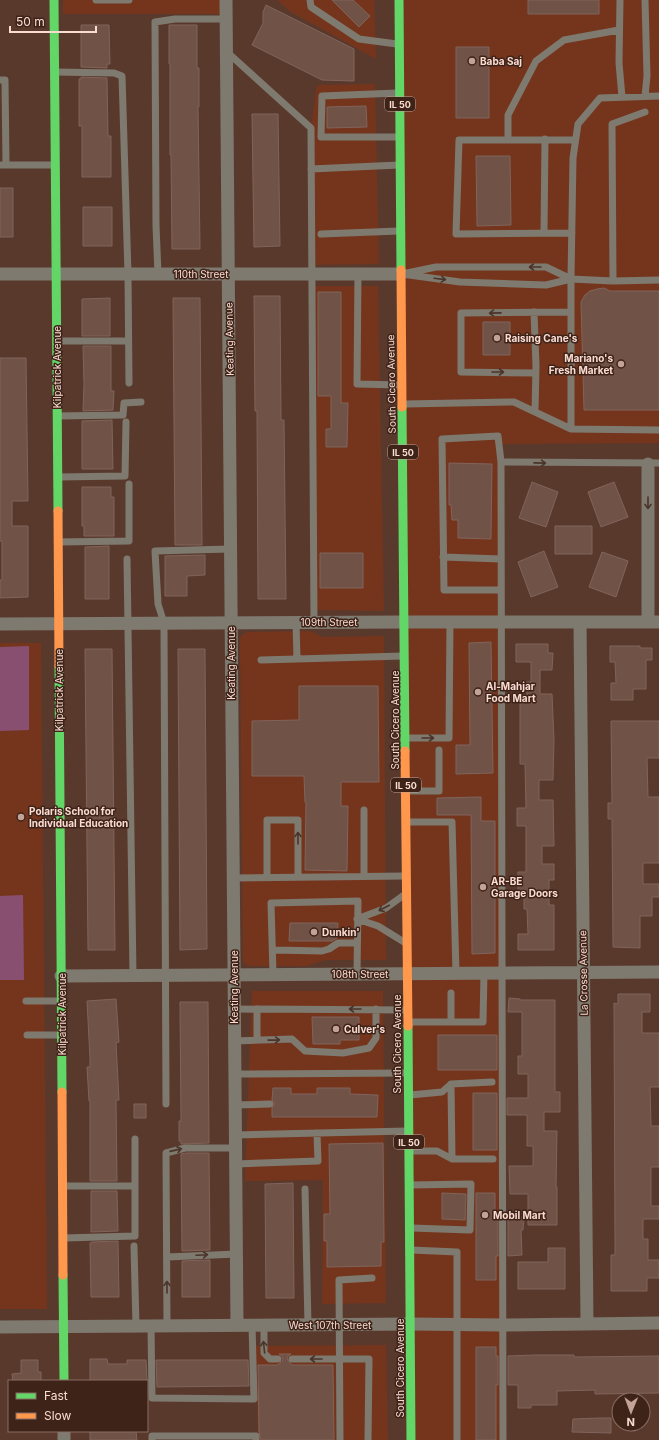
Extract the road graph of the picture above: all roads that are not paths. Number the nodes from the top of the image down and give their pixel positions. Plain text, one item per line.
1 (54, 0) edge
2 (96, 0) edge
3 (129, 0) edge
4 (226, 0) edge
5 (310, 0) edge
6 (399, 0) edge
7 (620, 0) edge
8 (645, 0) edge
9 (226, 19) junction
10 (619, 30) junction
11 (400, 44) junction
12 (226, 51) junction
13 (55, 72) junction
14 (0, 80) edge
15 (400, 93) junction
16 (645, 96) junction
17 (659, 96) edge
18 (622, 97) junction
19 (645, 112) dead end
20 (400, 137) junction
21 (545, 139) junction
22 (508, 140) junction
23 (575, 140) junction
24 (400, 164) junction
25 (3, 165) edge
26 (56, 165) junction
27 (311, 169) junction
28 (401, 231) junction
29 (544, 233) junction
30 (572, 233) junction
31 (321, 234) dead end
32 (0, 274) edge
33 (56, 274) junction
34 (128, 274) junction
35 (158, 274) junction
36 (228, 274) junction
37 (312, 274) junction
38 (358, 274) junction
39 (401, 274) junction
40 (571, 279) junction
41 (659, 280) edge
42 (613, 281) junction
43 (534, 312) junction
44 (571, 312) junction
45 (57, 341) junction
46 (128, 341) junction
47 (536, 373) junction
48 (128, 383) dead end
49 (402, 385) junction
50 (141, 402) dead end
51 (403, 404) junction
52 (535, 412) junction
53 (57, 416) junction
54 (126, 422) dead end
55 (571, 429) junction
56 (659, 430) edge
57 (501, 462) junction
58 (653, 464) edge
59 (58, 477) junction
60 (129, 484) dead end
61 (58, 542) junction
62 (230, 549) junction
63 (443, 557) junction
64 (127, 559) dead end
65 (501, 559) junction
66 (501, 590) junction
67 (296, 622) junction
68 (314, 622) junction
69 (405, 622) junction
70 (450, 622) junction
71 (501, 622) junction
72 (580, 622) junction
73 (653, 622) edge
74 (164, 623) junction
75 (231, 623) junction
76 (0, 624) edge
77 (59, 624) junction
78 (127, 624) junction
79 (405, 656) junction
80 (297, 659) junction
81 (261, 660) dead end
82 (406, 738) junction
83 (439, 750) dead end
84 (406, 791) junction
85 (364, 810) dead end
86 (406, 822) junction
87 (364, 876) junction
88 (407, 876) junction
89 (298, 877) junction
90 (233, 878) junction
91 (267, 878) junction
92 (407, 892) junction
93 (358, 920) junction
94 (357, 943) junction
95 (407, 944) junction
96 (272, 950) junction
97 (659, 972) edge
98 (484, 973) junction
99 (502, 973) junction
100 (583, 973) junction
101 (234, 974) junction
102 (273, 974) junction
103 (357, 974) junction
104 (408, 974) junction
105 (456, 974) junction
106 (133, 975) junction
107 (165, 975) junction
108 (61, 976) junction
109 (451, 993) dead end
110 (26, 1001) dead end
111 (61, 1001) junction
112 (234, 1009) junction
113 (257, 1009) junction
114 (376, 1010) junction
115 (408, 1010) junction
116 (408, 1022) junction
117 (451, 1022) junction
118 (27, 1035) dead end
119 (62, 1035) junction
120 (235, 1040) junction
121 (257, 1040) junction
122 (408, 1073) junction
123 (235, 1074) junction
124 (492, 1082) dead end
125 (451, 1084) junction
126 (408, 1095) junction
127 (166, 1104) dead end
128 (270, 1104) dead end
129 (235, 1105) junction
130 (409, 1130) junction
131 (317, 1133) junction
132 (135, 1139) dead end
133 (236, 1141) junction
134 (409, 1151) junction
135 (452, 1159) junction
136 (493, 1159) dead end
137 (236, 1164) junction
138 (409, 1185) junction
139 (63, 1186) junction
140 (135, 1186) junction
141 (305, 1189) dead end
142 (410, 1228) junction
143 (63, 1238) junction
144 (134, 1246) dead end
145 (410, 1250) junction
146 (237, 1254) junction
147 (167, 1257) junction
148 (372, 1278) dead end
149 (659, 1323) edge
150 (340, 1324) junction
151 (411, 1324) junction
152 (456, 1324) junction
153 (587, 1324) junction
154 (237, 1325) junction
155 (258, 1325) junction
156 (308, 1325) junction
157 (503, 1325) junction
158 (64, 1326) junction
159 (136, 1326) junction
160 (151, 1326) junction
161 (167, 1326) junction
162 (0, 1327) edge
163 (278, 1359) dead end
164 (292, 1359) dead end
165 (340, 1359) junction
166 (64, 1380) edge
167 (152, 1440) edge
168 (256, 1440) edge
169 (340, 1440) edge
170 (368, 1440) edge
171 (411, 1440) edge
172 (457, 1440) edge
173 (503, 1440) edge

1 - 13 main road, Kilpatrick Avenue
2 - 3 lane
4 - 9 street, Keating Avenue
5 - 11 lane
6 - 11 main road, South Cicero Avenue / IL 50
7 - 10 lane
8 - 16 lane
9 - 12 street, Keating Avenue
9 - 35 lane
10 - 18 lane
10 - 22 lane
11 - 15 main road, South Cicero Avenue / IL 50
12 - 27 lane
12 - 36 street, Keating Avenue
13 - 26 main road, Kilpatrick Avenue
13 - 34 lane
14 - 25 lane
15 - 20 main road, South Cicero Avenue / IL 50
15 - 20 lane
16 - 17 lane
16 - 18 lane
18 - 23 lane
19 - 42 lane
20 - 24 main road, South Cicero Avenue / IL 50
21 - 22 lane
21 - 23 lane
21 - 29 lane
22 - 29 lane
23 - 30 lane
24 - 27 lane
24 - 28 main road, South Cicero Avenue / IL 50
25 - 26 lane
26 - 33 main road, Kilpatrick Avenue
27 - 37 lane
28 - 31 lane
28 - 39 main road, South Cicero Avenue / IL 50
29 - 30 lane
30 - 40 lane
32 - 33 street, 110th Street
33 - 34 street, 110th Street
33 - 45 main road, Kilpatrick Avenue
34 - 35 street, 110th Street
34 - 46 lane
35 - 36 street, 110th Street
36 - 37 street, 110th Street
36 - 62 street, Keating Avenue
37 - 38 street, 110th Street
37 - 68 lane
38 - 39 street, 110th Street
38 - 49 lane
39 -> 40 lane
40 -> 39 lane
39 - 49 main road, South Cicero Avenue / IL 50
40 - 42 lane
40 - 44 lane
41 - 42 lane
43 - 44 lane
43 - 47 lane
43 -> 47 lane
44 - 55 lane
45 - 46 lane
45 - 53 main road, Kilpatrick Avenue
46 - 48 lane
47 - 52 lane
49 - 51 main road, South Cicero Avenue / IL 50
50 - 53 lane
51 - 52 lane
51 - 69 main road, South Cicero Avenue / IL 50
52 - 55 lane
53 - 59 main road, Kilpatrick Avenue
54 - 59 lane
55 - 56 lane
57 -> 58 lane
57 - 63 lane
57 - 65 lane
58 -> 73 street
59 - 61 main road, Kilpatrick Avenue
60 - 61 lane
61 - 77 main road, Kilpatrick Avenue
62 - 74 lane
62 - 75 street, Keating Avenue
63 - 65 lane
63 - 66 lane
64 - 78 lane
65 - 66 lane
66 - 71 lane
67 - 68 street, 109th Street
67 - 75 street, 109th Street
67 - 80 lane
68 - 69 street, 109th Street
69 - 70 street, 109th Street
69 - 79 main road, South Cicero Avenue / IL 50
70 - 71 street, 109th Street
82 -> 70 lane
71 - 72 street, 109th Street
71 - 99 lane
72 - 73 street, 109th Street
72 - 100 street, La Crosse Avenue
74 - 75 street, 109th Street
74 - 78 street, 109th Street
74 - 107 lane
75 - 90 street, Keating Avenue
76 - 77 street, 109th Street
77 - 78 street, 109th Street
77 - 108 main road, Kilpatrick Avenue
78 - 106 lane
79 - 80 lane
79 - 82 main road, South Cicero Avenue / IL 50
80 - 81 lane
82 - 84 main road, South Cicero Avenue / IL 50
83 - 84 lane
84 - 86 main road, South Cicero Avenue / IL 50
85 - 87 lane
86 - 88 main road, South Cicero Avenue / IL 50
86 - 105 lane
87 - 88 lane
87 - 89 lane
88 - 92 main road, South Cicero Avenue / IL 50
89 - 91 lane
89 -> 91 lane
90 - 91 lane
90 - 101 street, Keating Avenue
92 -> 93 lane
92 - 95 main road, South Cicero Avenue / IL 50
93 - 94 lane
93 - 95 lane
93 - 96 lane
94 - 96 lane
94 - 103 lane
95 - 104 main road, South Cicero Avenue / IL 50
96 - 102 lane
97 - 100 street, 108th Street
98 - 99 street, 108th Street
98 - 105 street, 108th Street
98 - 117 lane
99 - 100 street, 108th Street
99 - 157 lane
100 - 153 street, La Crosse Avenue
101 - 102 street, 108th Street
101 - 107 street, 108th Street
101 - 112 street, Keating Avenue
102 - 103 street, 108th Street
103 - 104 street, 108th Street
104 - 105 street, 108th Street
104 - 115 main road, South Cicero Avenue / IL 50
106 - 107 street, 108th Street
106 - 108 street, 108th Street
107 - 127 lane
108 - 111 main road, Kilpatrick Avenue
109 - 117 lane
110 - 111 lane
111 - 119 main road, Kilpatrick Avenue
112 - 113 lane
112 - 120 street, Keating Avenue
114 -> 113 lane
113 - 121 lane
114 - 115 lane
121 -> 114 lane
115 - 116 main road, South Cicero Avenue / IL 50
116 - 117 lane
116 - 122 main road, South Cicero Avenue / IL 50
118 - 119 lane
119 - 139 main road, Kilpatrick Avenue
120 - 121 lane
120 - 123 street, Keating Avenue
122 - 123 lane
122 - 126 main road, South Cicero Avenue / IL 50
123 - 129 street, Keating Avenue
124 - 125 lane
125 - 126 lane
125 - 135 lane
126 - 130 main road, South Cicero Avenue / IL 50
128 - 129 lane
129 - 133 street, Keating Avenue
130 - 131 lane
130 - 134 main road, South Cicero Avenue / IL 50
131 - 133 lane
131 - 137 lane
132 - 140 lane
133 - 137 street, Keating Avenue
147 -> 133 lane
134 - 135 lane
134 - 138 main road, South Cicero Avenue / IL 50
135 - 136 lane
137 - 146 street, Keating Avenue
138 - 142 main road, South Cicero Avenue / IL 50
138 - 142 lane
139 - 140 lane
139 - 143 main road, Kilpatrick Avenue
140 - 143 lane
141 - 156 lane
142 - 145 main road, South Cicero Avenue / IL 50
143 - 158 main road, Kilpatrick Avenue
144 - 159 lane
145 - 151 main road, South Cicero Avenue / IL 50
145 - 152 lane
147 -> 146 lane
146 - 154 street, Keating Avenue
161 -> 147 lane
148 - 150 lane
149 - 153 street, West 107th Street
150 - 151 street, West 107th Street
150 - 156 street, West 107th Street
150 - 165 lane
151 - 152 street, West 107th Street
151 - 171 main road, South Cicero Avenue / IL 50
152 - 157 street, West 107th Street
152 - 172 lane
153 - 157 street, West 107th Street
154 - 155 street, West 107th Street
154 - 161 street, West 107th Street
155 - 156 street, West 107th Street
155 - 160 lane
163 -> 155 lane
157 - 173 lane
158 - 159 street, West 107th Street
158 - 162 street, West 107th Street
158 - 166 main road, Kilpatrick Avenue
159 - 160 street, West 107th Street
160 - 161 street, West 107th Street
165 -> 164 lane
165 - 169 lane
165 - 170 lane
167 - 168 lane

